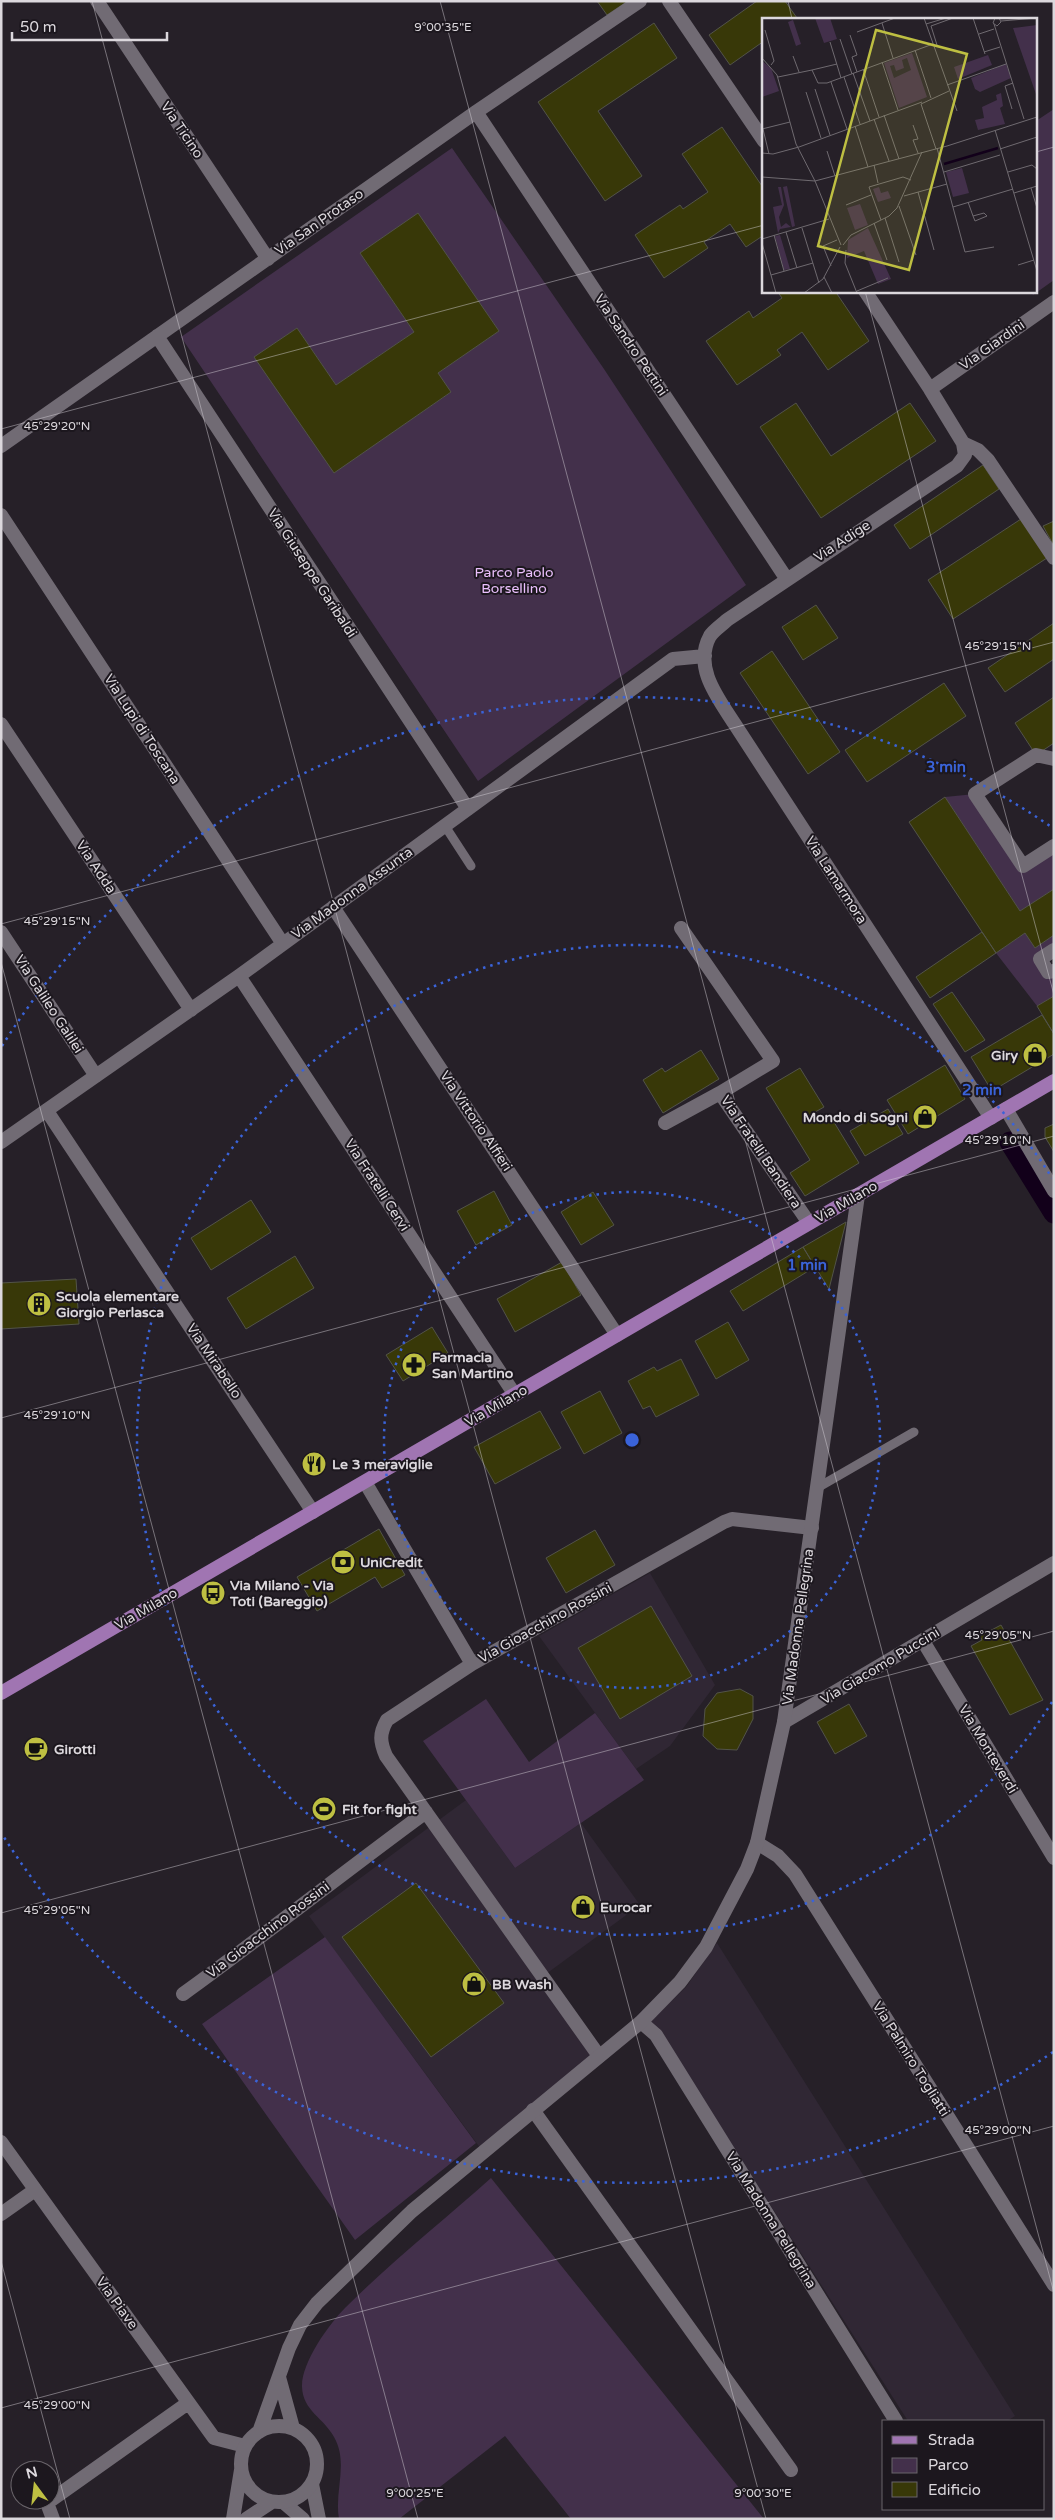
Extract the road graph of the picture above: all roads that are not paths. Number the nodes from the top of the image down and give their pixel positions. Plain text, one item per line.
1 (97, 1) edge
2 (640, 1) edge
3 (672, 2) edge
4 (476, 112) junction
5 (762, 138) edge
6 (268, 259) junction
7 (866, 292) edge
8 (1054, 302) edge
9 (157, 336) junction
10 (930, 388) junction
11 (963, 443) junction
12 (1, 446) edge
13 (1, 515) edge
14 (1054, 558) edge
15 (786, 578) junction
16 (711, 635) joint
17 (705, 656) junction
18 (1, 724) edge
19 (1054, 759) edge
20 (468, 809) junction
21 (445, 826) junction
22 (1054, 846) edge
23 (471, 866) dead end
24 (333, 907) junction
25 (680, 928) dead end
26 (1, 932) edge
27 (282, 944) junction
28 (1054, 950) edge
29 (1054, 971) edge
30 (239, 976) junction
31 (191, 1010) junction
32 (96, 1076) junction
33 (1054, 1081) edge
34 (720, 1093) junction
35 (1006, 1109) junction
36 (47, 1111) junction
37 (991, 1118) junction
38 (665, 1122) dead end
39 (1, 1142) edge
40 (1054, 1191) edge
41 (858, 1195) junction
42 (809, 1223) junction
43 (617, 1335) junction
44 (515, 1395) junction
45 (914, 1432) dead end
46 (365, 1482) junction
47 (817, 1488) junction
48 (313, 1512) junction
49 (812, 1528) junction
50 (1054, 1563) edge
51 (923, 1641) junction
52 (472, 1664) junction
53 (1, 1693) edge
54 (784, 1722) junction
55 (426, 1812) junction
56 (757, 1843) junction
57 (1054, 1858) edge
58 (183, 1994) dead end
59 (640, 2022) junction
60 (599, 2056) junction
61 (534, 2110) junction
62 (1, 2142) edge
63 (35, 2190) junction
64 (1, 2214) edge
65 (1054, 2285) edge
66 (279, 2377) junction
67 (188, 2403) junction
68 (895, 2420) edge
69 (293, 2428) junction
70 (258, 2432) junction
71 (245, 2446) junction
72 (241, 2469) junction
73 (791, 2470) dead end
74 (312, 2484) junction
75 (277, 2502) junction
76 (53, 2519) edge
77 (233, 2519) edge
78 (246, 2519) edge
79 (303, 2519) edge
80 (319, 2519) edge

1 - 6 street, Via Ticino
2 - 4 street, Via San Protaso
3 - 5 street
4 - 6 street, Via San Protaso
4 - 15 street, Via Sandro Pertini
6 - 9 street, Via San Protaso
7 - 10 street
8 - 10 street, Via Giardini
9 - 12 street, Via San Protaso
9 - 20 street, Via Giuseppe Garibaldi
10 - 11 street
11 - 14 street
11 - 15 street, Via Adige
13 - 27 street, Via Lupi di Toscana
15 - 16 street, Via Adige
16 - 17 street, Via Lamarmora
17 - 20 street, Via Madonna Assunta
17 - 37 street, Via Lamarmora
18 - 31 street, Via Adda
19 - 22 street
20 - 21 street, Via Madonna Assunta
21 - 23 lane
21 - 24 street, Via Madonna Assunta
24 - 27 street, Via Madonna Assunta
24 - 43 street, Via Vittorio Alfieri
25 - 34 street, Via Fratelli Bandiera
26 - 32 street, Via Galileo Galilei
27 - 30 street, Via Madonna Assunta
28 - 29 street
30 - 31 street, Via Madonna Assunta
30 - 44 street, Via Fratelli Cervi
31 - 32 street, Via Madonna Assunta
32 - 36 street, Via Madonna Assunta
33 - 35 main road, Via Milano
34 - 38 street
34 - 42 street, Via Fratelli Bandiera
35 - 37 main road, Via Milano
35 - 40 street
36 - 39 street, Via Madonna Assunta
36 - 48 street, Via Mirabello
37 - 41 main road, Via Milano
41 - 42 main road, Via Milano
41 - 47 street, Via Madonna Pellegrina
42 - 43 main road, Via Milano
43 - 44 main road, Via Milano
44 - 46 main road, Via Milano
45 - 47 lane
46 - 48 main road, Via Milano
46 - 52 street
47 - 49 street, Via Madonna Pellegrina
48 - 53 main road, Via Milano
49 - 52 street, Via Gioacchino Rossini
49 - 54 street, Via Madonna Pellegrina
50 - 51 street, Via Giacomo Puccini
51 - 54 street, Via Giacomo Puccini
51 - 57 street, Via Monteverdi
52 - 55 street, Via Gioacchino Rossini
54 - 56 street, Via Madonna Pellegrina
55 - 58 street, Via Gioacchino Rossini
55 - 60 street, Via Gioacchino Rossini
56 - 59 street, Via Madonna Pellegrina
56 - 65 street, Via Palmiro Togliatti
59 - 60 street, Via Madonna Pellegrina
59 - 68 street, Via Madonna Pellegrina
60 - 61 street, Via Madonna Pellegrina
61 - 66 street, Via Madonna Pellegrina
61 - 73 street
62 - 63 street, Via Piave
63 - 64 street
63 - 67 street, Via Piave
66 - 69 street
66 - 70 street, Via Madonna Pellegrina
67 - 71 street, Via Piave
67 - 76 street
69 - 70 street
69 - 74 street
70 - 71 street
71 - 72 street
72 - 75 street
72 - 77 street
74 - 75 street
74 - 80 street
75 - 78 street
75 - 79 street

